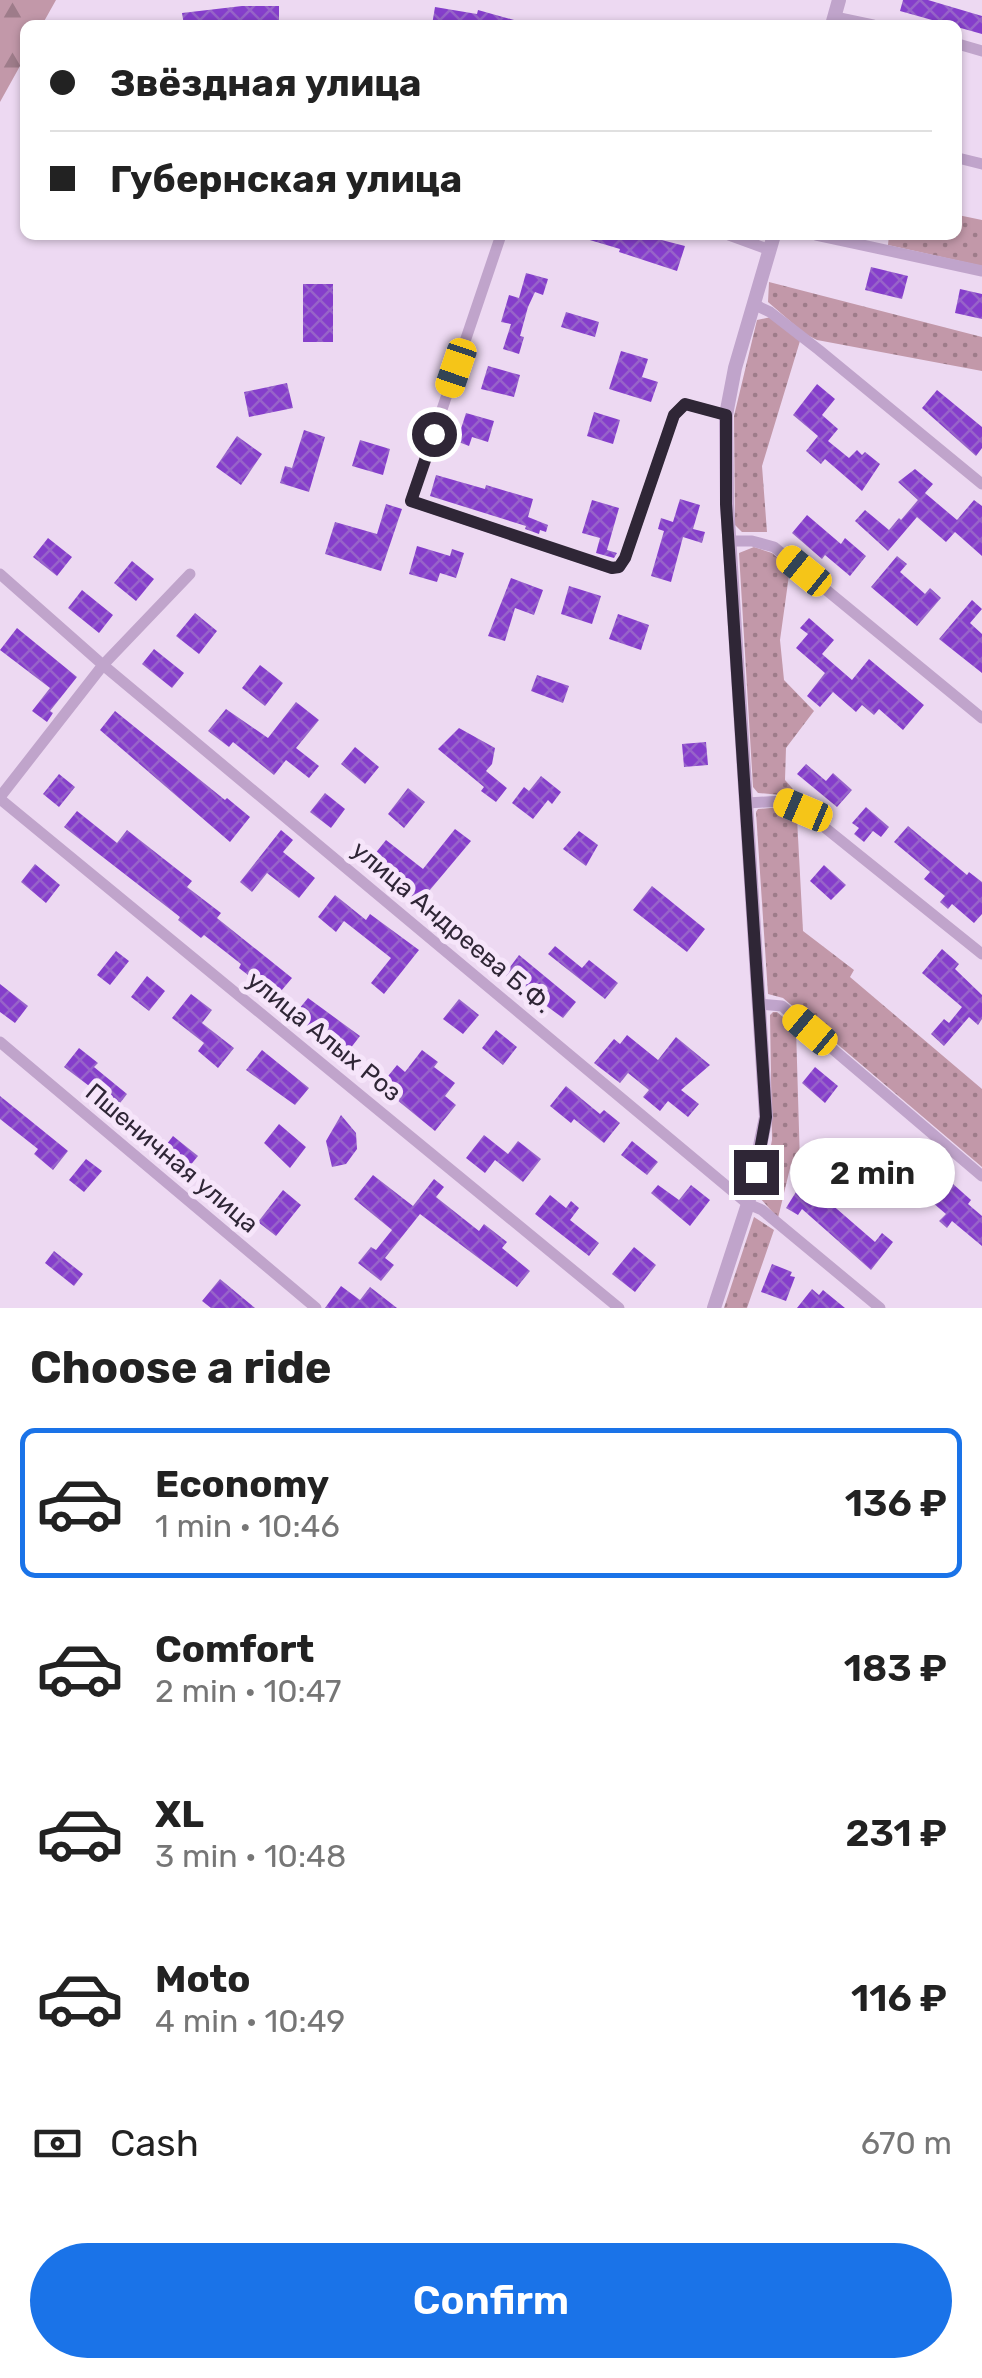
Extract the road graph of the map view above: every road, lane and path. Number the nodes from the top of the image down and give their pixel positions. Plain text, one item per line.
1 (498, 240) edge
2 (840, 240) edge
3 (772, 242) edge
4 (982, 270) edge
5 (753, 304) junction
6 (726, 415) junction
7 (982, 484) edge
8 (729, 541) junction
9 (0, 574) edge
10 (190, 574) dead end
11 (103, 665) junction
12 (982, 718) edge
13 (0, 798) edge
14 (747, 803) junction
15 (982, 954) edge
16 (760, 1004) junction
17 (0, 1042) edge
18 (982, 1176) edge
19 (748, 1204) junction
20 (316, 1308) edge
21 (619, 1308) edge
22 (714, 1308) edge
23 (880, 1308) edge

1 - 6 street
2 - 4 street
3 - 5 street
5 - 6 street
5 - 7 street
6 - 8 street
8 - 12 street
8 - 14 street
9 - 11 street, улица Андреева Б.Ф.
10 - 11 street
11 - 13 street
11 - 19 street, улица Андреева Б.Ф.
13 - 21 street, улица Алых Роз
14 - 15 street
14 - 16 street
16 - 18 street
16 - 19 street
17 - 20 street, Пшеничная улица
19 - 22 street
19 - 23 street, улица Андреева Б.Ф.

